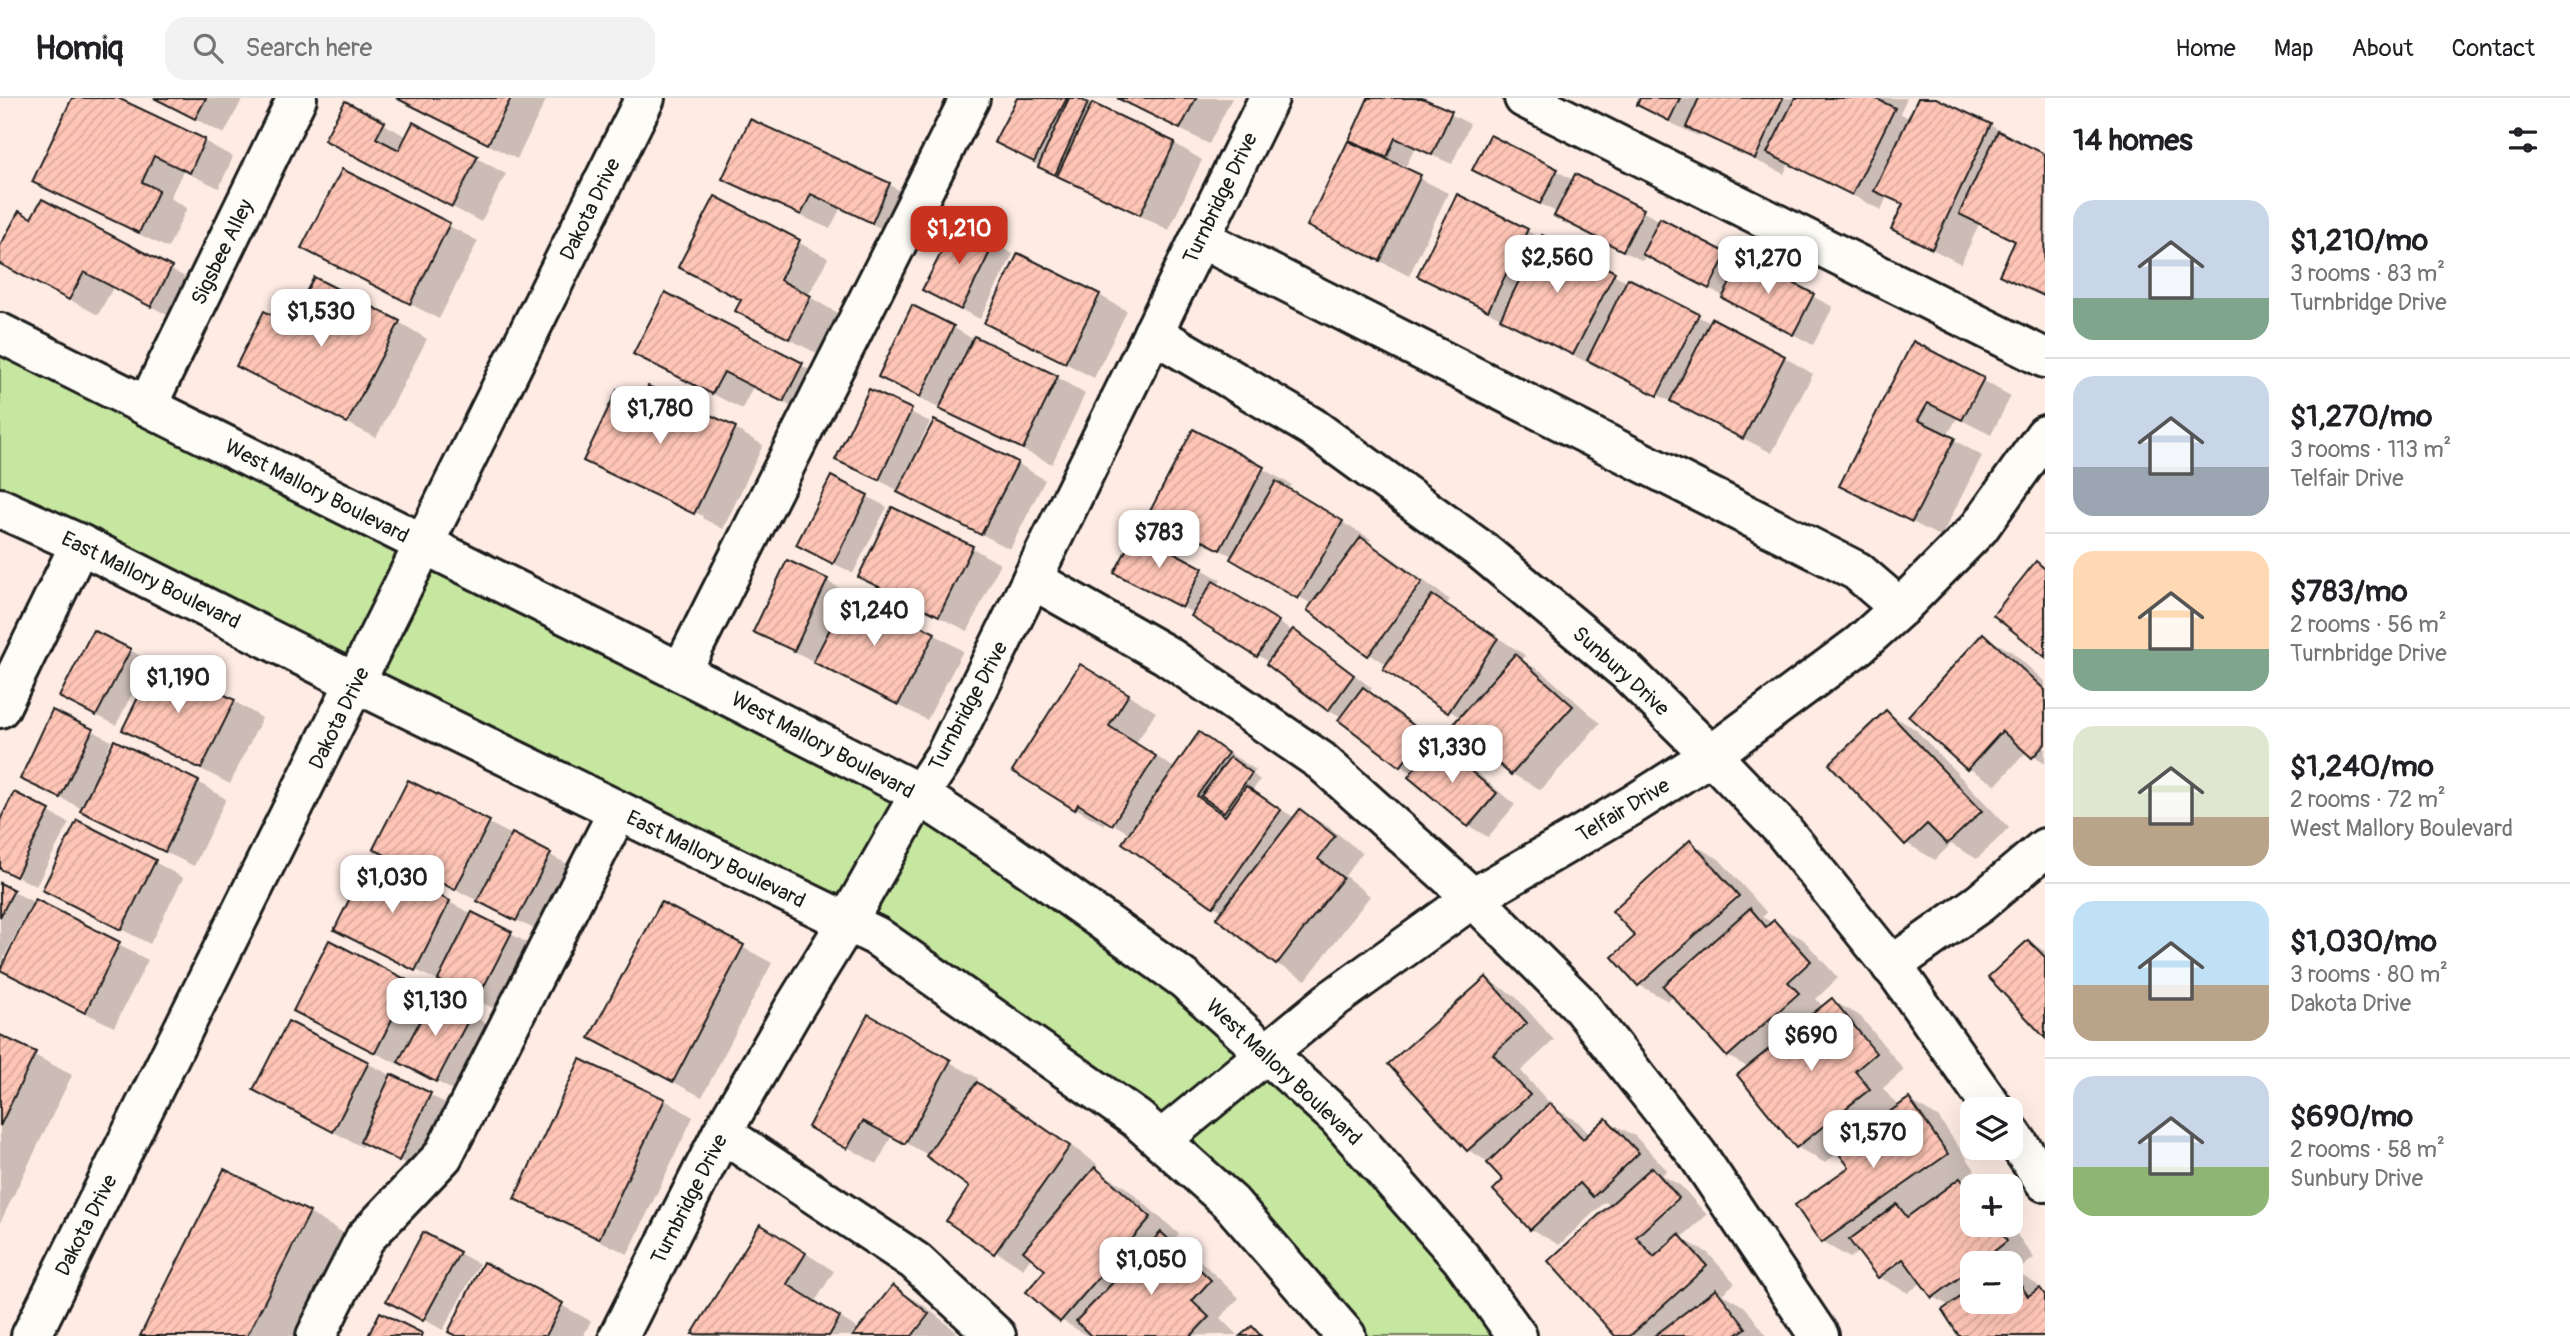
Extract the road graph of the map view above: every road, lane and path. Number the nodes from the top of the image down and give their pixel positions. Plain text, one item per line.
1 (296, 98) edge
2 (645, 98) edge
3 (970, 98) edge
4 (1269, 98) edge
5 (1524, 98) edge
6 (1200, 238) junction
7 (0, 333) edge
8 (1153, 333) junction
9 (2045, 358) edge
10 (147, 406) junction
11 (2045, 435) edge
12 (0, 508) edge
13 (80, 544) junction
14 (424, 545) junction
15 (1032, 579) junction
16 (1900, 608) junction
17 (681, 672) junction
18 (356, 683) junction
19 (0, 708) edge
20 (1711, 755) junction
21 (919, 795) junction
22 (618, 811) junction
23 (2045, 848) edge
24 (1473, 898) junction
25 (848, 922) junction
26 (1891, 966) junction
27 (1267, 1052) junction
28 (1985, 1097) edge
29 (722, 1133) junction
30 (1161, 1140) junction
31 (2023, 1149) edge
32 (2044, 1177) edge
33 (31, 1336) edge
34 (316, 1336) edge
35 (619, 1336) edge
36 (996, 1336) edge
37 (1346, 1336) edge
38 (1517, 1336) edge
39 (1819, 1336) edge

1 - 10 street, Sigsbee Alley
2 - 14 street, Dakota Drive
3 - 17 street
4 - 6 street, Turnbridge Drive
5 - 9 street
6 - 8 street, Turnbridge Drive
6 - 16 street
7 - 10 street, West Mallory Boulevard
8 - 15 street, Turnbridge Drive
8 - 20 street, Sunbury Drive
10 - 14 street, West Mallory Boulevard
11 - 16 street, Telfair Drive
12 - 13 street, East Mallory Boulevard
13 - 18 street, East Mallory Boulevard
13 - 19 street
14 - 17 street, West Mallory Boulevard
14 - 18 street, Dakota Drive
15 - 21 street, Turnbridge Drive
15 - 24 street
16 - 20 street, Telfair Drive
17 - 21 street, West Mallory Boulevard
18 - 22 street, East Mallory Boulevard
18 - 33 street, Dakota Drive
20 - 24 street, Telfair Drive
20 - 26 street, Sunbury Drive
21 - 25 street, Turnbridge Drive
21 - 27 street, West Mallory Boulevard
22 - 25 street, East Mallory Boulevard
22 - 34 street
23 - 26 street
24 - 27 street, Telfair Drive
24 - 39 street
25 - 29 street, Turnbridge Drive
25 - 30 street, East Mallory Boulevard
26 - 28 street, Sunbury Drive
27 - 30 street, Telfair Drive
27 - 38 street, West Mallory Boulevard
29 - 35 street, Turnbridge Drive
29 - 36 street
30 - 37 street, East Mallory Boulevard
31 - 32 street

